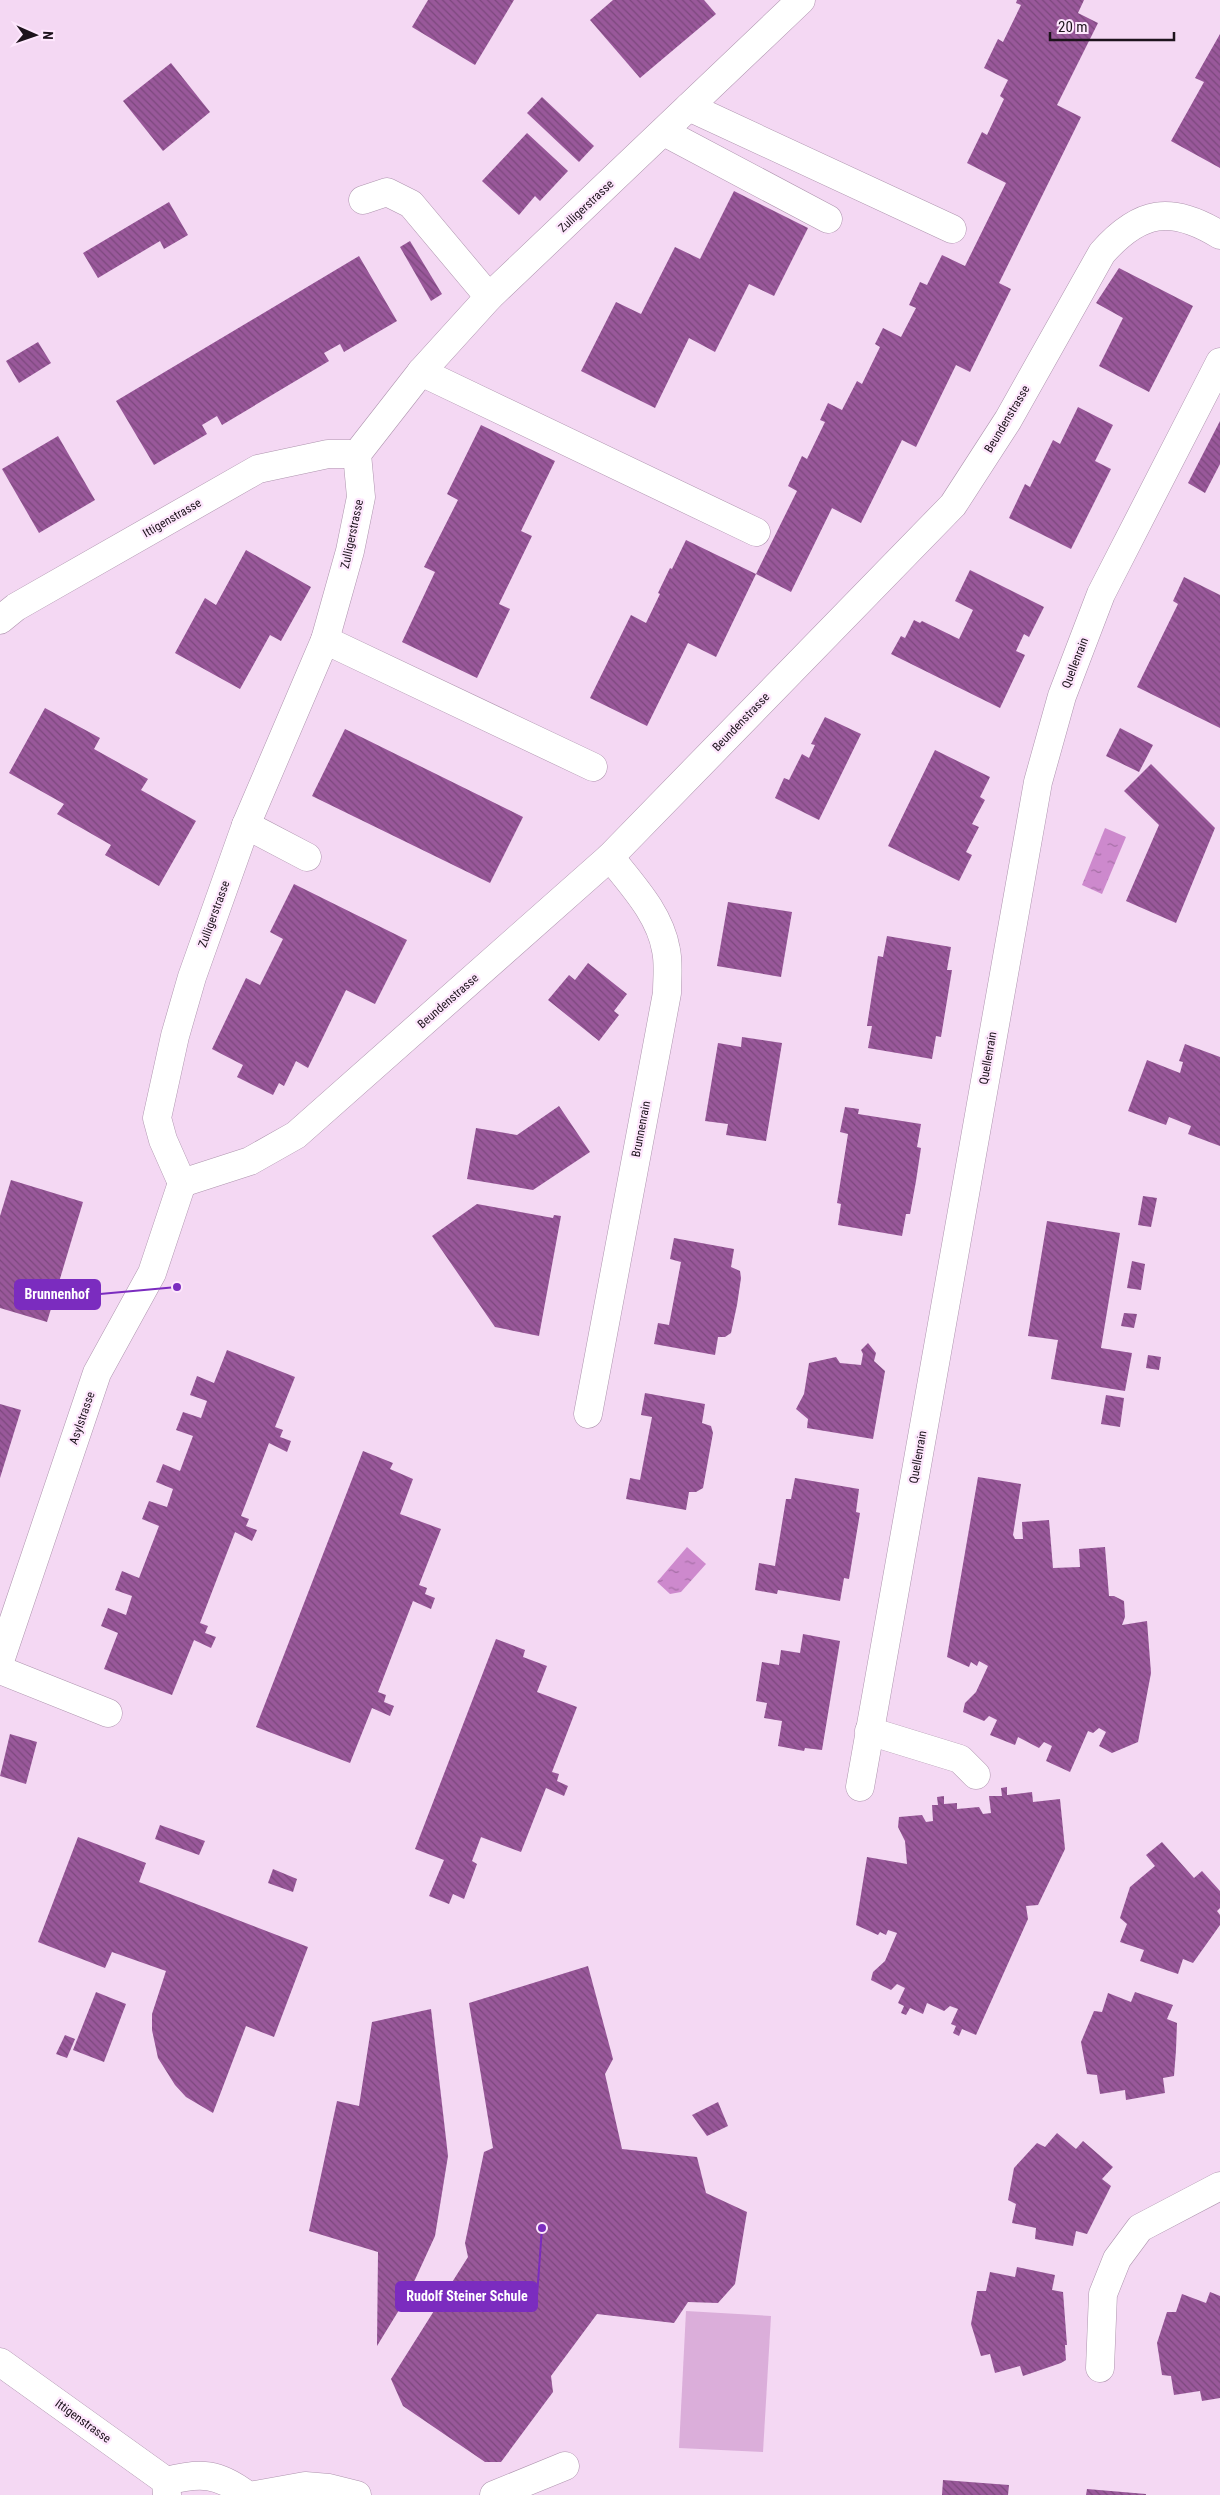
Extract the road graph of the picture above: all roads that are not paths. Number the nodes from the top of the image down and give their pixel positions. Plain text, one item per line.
1 (801, 0) edge
2 (689, 107) junction
3 (664, 132) junction
4 (363, 200) dead end
5 (828, 218) dead end
6 (952, 228) dead end
7 (1220, 235) edge
8 (489, 297) junction
9 (1220, 362) edge
10 (421, 372) junction
11 (357, 454) junction
12 (756, 532) dead end
13 (0, 620) edge
14 (325, 640) junction
15 (593, 768) dead end
16 (246, 825) junction
17 (307, 857) dead end
18 (610, 857) junction
19 (182, 1183) junction
20 (588, 1414) dead end
21 (0, 1661) edge
22 (0, 1670) edge
23 (108, 1713) dead end
24 (869, 1731) junction
25 (976, 1775) dead end
26 (860, 1787) dead end
27 (1220, 2186) edge
28 (0, 2362) edge
29 (1100, 2368) dead end
30 (565, 2466) dead end
31 (166, 2488) edge
32 (247, 2495) edge
33 (255, 2495) edge
34 (357, 2495) edge
35 (494, 2495) edge

1 - 2 street, Zulligerstrasse
2 - 3 street, Zulligerstrasse
2 - 6 street
3 - 5 street
3 - 8 street, Zulligerstrasse
4 - 8 street
7 - 18 street, Beundenstrasse
8 - 10 street, Zulligerstrasse
9 - 24 street, Quellenrain
10 - 11 street, Zulligerstrasse
10 - 12 street
11 - 13 street, Ittigenstrasse
11 - 14 street, Zulligerstrasse
14 - 15 street
14 - 16 street, Zulligerstrasse
16 - 17 street
16 - 19 street, Zulligerstrasse
18 - 19 street, Beundenstrasse
18 - 20 street, Brunnenrain
19 - 21 street, Asylstrasse
22 - 23 street
24 - 25 street
24 - 26 street, Quellenrain
27 - 29 street
28 - 31 street, Ittigenstrasse
30 - 35 street
31 - 32 street, Ittigenstrasse
33 - 34 street

